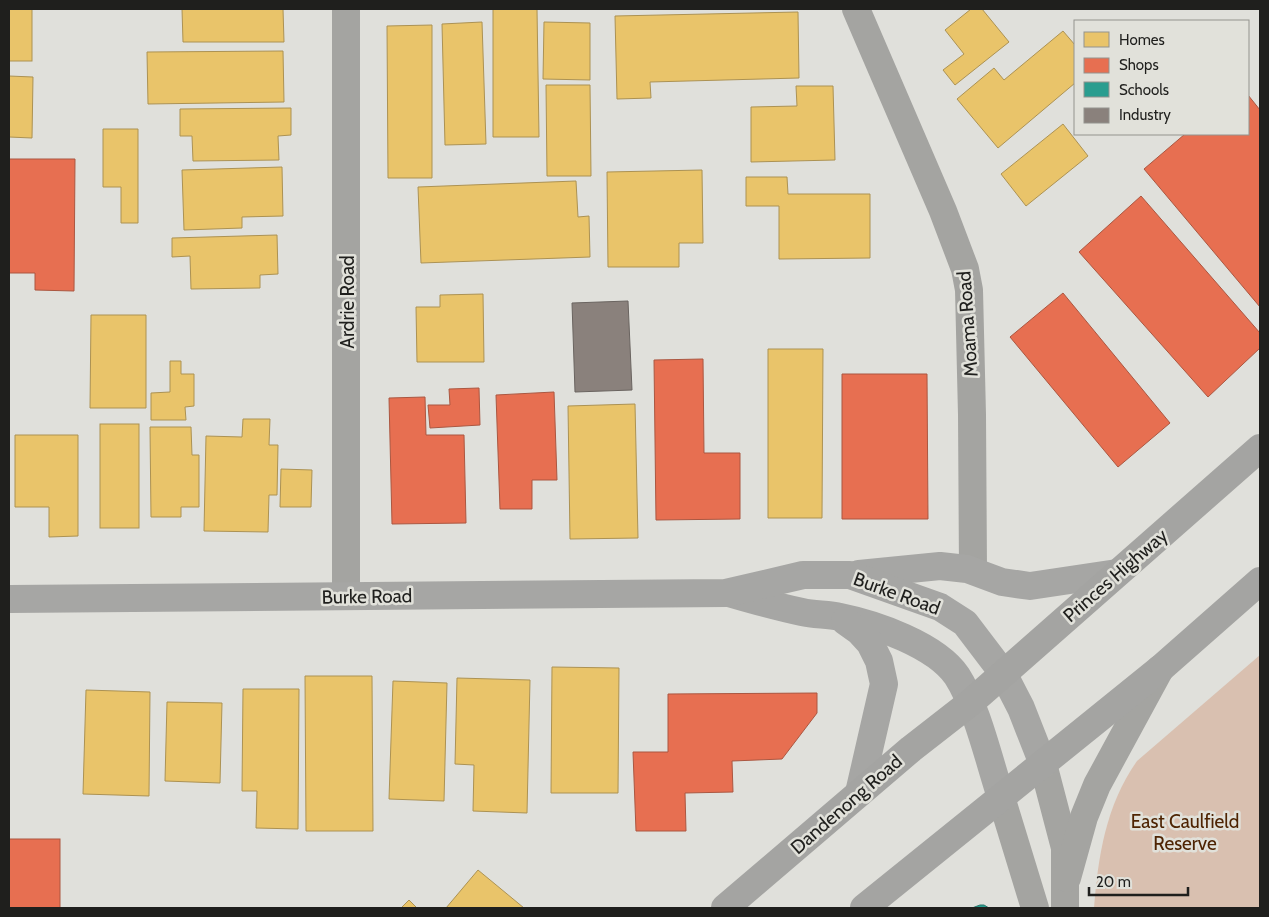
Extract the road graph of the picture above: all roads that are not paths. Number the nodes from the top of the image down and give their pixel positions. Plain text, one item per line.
1 (346, 9) edge
2 (856, 9) edge
3 (1260, 448) edge
4 (973, 570) junction
5 (1117, 574) junction
6 (850, 575) junction
7 (1260, 581) edge
8 (726, 592) junction
9 (346, 596) junction
10 (9, 599) edge
11 (840, 617) junction
12 (1160, 668) junction
13 (1003, 673) junction
14 (970, 704) junction
15 (1043, 764) junction
16 (859, 793) junction
17 (1000, 797) junction
18 (1067, 878) junction
19 (725, 908) edge
20 (864, 908) edge
21 (1035, 908) edge
22 (1065, 908) edge

1 - 9 street, Ardrie Road
2 - 4 street, Moama Road
3 - 5 highway, Princes Highway
4 - 5 main road
4 - 6 main road
5 - 13 highway, Princes Highway
6 - 8 main road, Burke Road
6 - 13 main road, Burke Road
7 - 12 highway
8 - 9 main road, Burke Road
8 - 11 main road, Burke Road
9 - 10 main road, Burke Road
11 - 14 main road, Burke Road
11 - 16 main road
12 - 15 highway
12 - 18 street
13 - 14 highway, Princes Highway
13 - 15 main road, Burke Road
14 - 16 highway, Dandenong Road
14 - 17 main road, Burke Road
15 - 17 highway
15 - 18 street
16 - 19 highway, Dandenong Road
17 - 20 highway
17 - 21 street
18 - 22 street

